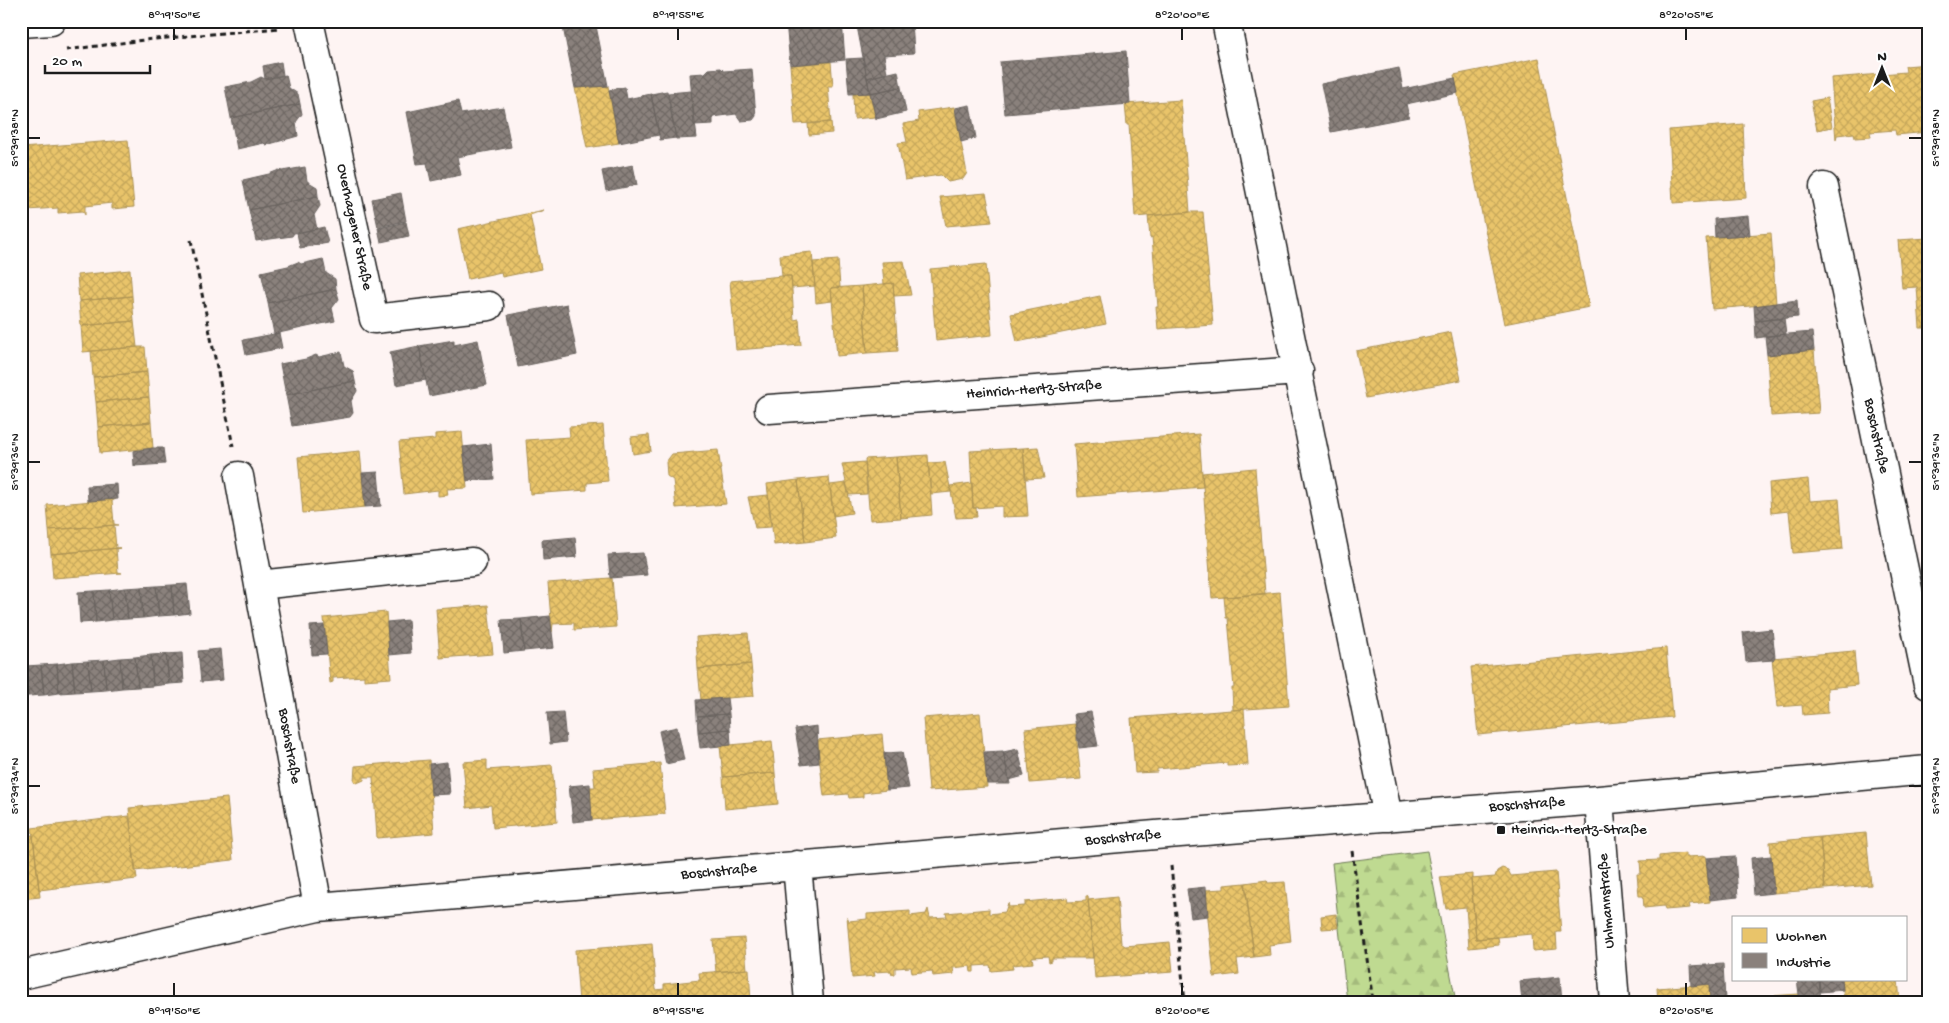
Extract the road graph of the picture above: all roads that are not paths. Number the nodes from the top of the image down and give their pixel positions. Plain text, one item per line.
1 (51, 21) edge
2 (1226, 21) edge
3 (21, 23) edge
4 (310, 23) edge
5 (1824, 187) dead end
6 (489, 306) dead end
7 (1299, 371) junction
8 (769, 409) dead end
9 (239, 476) road end
10 (472, 562) dead end
11 (259, 586) junction
12 (1928, 685) edge
13 (1928, 770) edge
14 (1599, 800) junction
15 (1388, 817) junction
16 (797, 865) junction
17 (318, 907) junction
18 (21, 976) edge
19 (809, 1002) edge
20 (1615, 1002) edge

1 - 3 street
2 - 7 street
4 - 6 street, Overhagener Straße
5 - 12 street, Boschstraße
7 - 8 street, Heinrich-Hertz-Straße
7 - 15 street
9 - 11 street, Boschstraße
10 - 11 street
11 - 17 street, Boschstraße
13 - 14 street, Boschstraße
14 - 15 street, Boschstraße
14 - 20 street, Uhlmannstraße
15 - 16 street, Boschstraße
16 - 17 street, Boschstraße
16 - 19 street
17 - 18 street, Boschstraße

